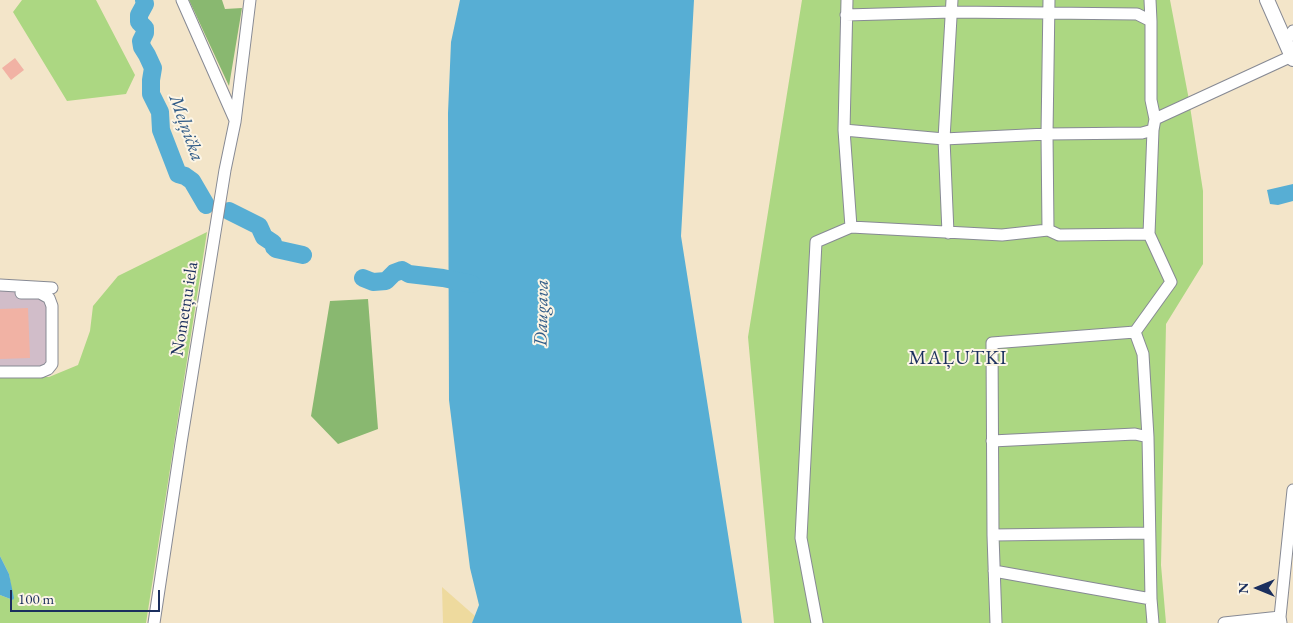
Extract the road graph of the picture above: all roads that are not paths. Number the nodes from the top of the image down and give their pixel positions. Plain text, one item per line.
1 (182, 0) edge
2 (250, 0) edge
3 (847, 0) edge
4 (1049, 0) edge
5 (1150, 0) edge
6 (1267, 0) edge
7 (952, 6) edge
8 (1049, 13) junction
9 (846, 15) junction
10 (1151, 20) junction
11 (1289, 37) edge
12 (1292, 58) edge
13 (235, 122) junction
14 (1154, 125) junction
15 (844, 130) junction
16 (1048, 134) junction
17 (944, 139) junction
18 (850, 227) junction
19 (1048, 230) junction
20 (948, 233) junction
21 (1149, 234) junction
22 (0, 285) edge
23 (52, 288) dead end
24 (21, 293) dead end
25 (1135, 332) junction
26 (0, 372) edge
27 (1148, 437) junction
28 (992, 440) junction
29 (1293, 490) edge
30 (1149, 533) junction
31 (993, 535) junction
32 (994, 572) junction
33 (1151, 599) junction
34 (1280, 620) edge
35 (154, 623) edge
36 (817, 623) edge
37 (996, 623) edge
38 (1153, 623) edge
39 (1224, 623) edge

1 - 13 street
2 - 13 street, Nometņu iela
3 - 9 street
4 - 8 street
5 - 10 street
6 - 11 main road
7 - 8 street
7 - 9 street
7 - 17 street
8 - 10 street
8 - 16 street
9 - 15 street
10 - 14 street
11 - 12 main road
12 - 14 street
13 - 35 street, Nometņu iela
14 - 16 street
14 - 21 street
15 - 17 street
15 - 18 street
16 - 17 street
16 - 19 street
17 - 20 street
18 - 20 street
18 - 36 street
19 - 20 street
19 - 21 street
21 - 25 street
22 - 23 street
24 - 26 street
25 - 27 street
25 - 28 street
27 - 28 street
27 - 30 street
28 - 31 street
29 - 34 street
30 - 31 street
30 - 33 street
31 - 32 street
32 - 33 street
32 - 37 street
33 - 38 street
34 - 39 street

